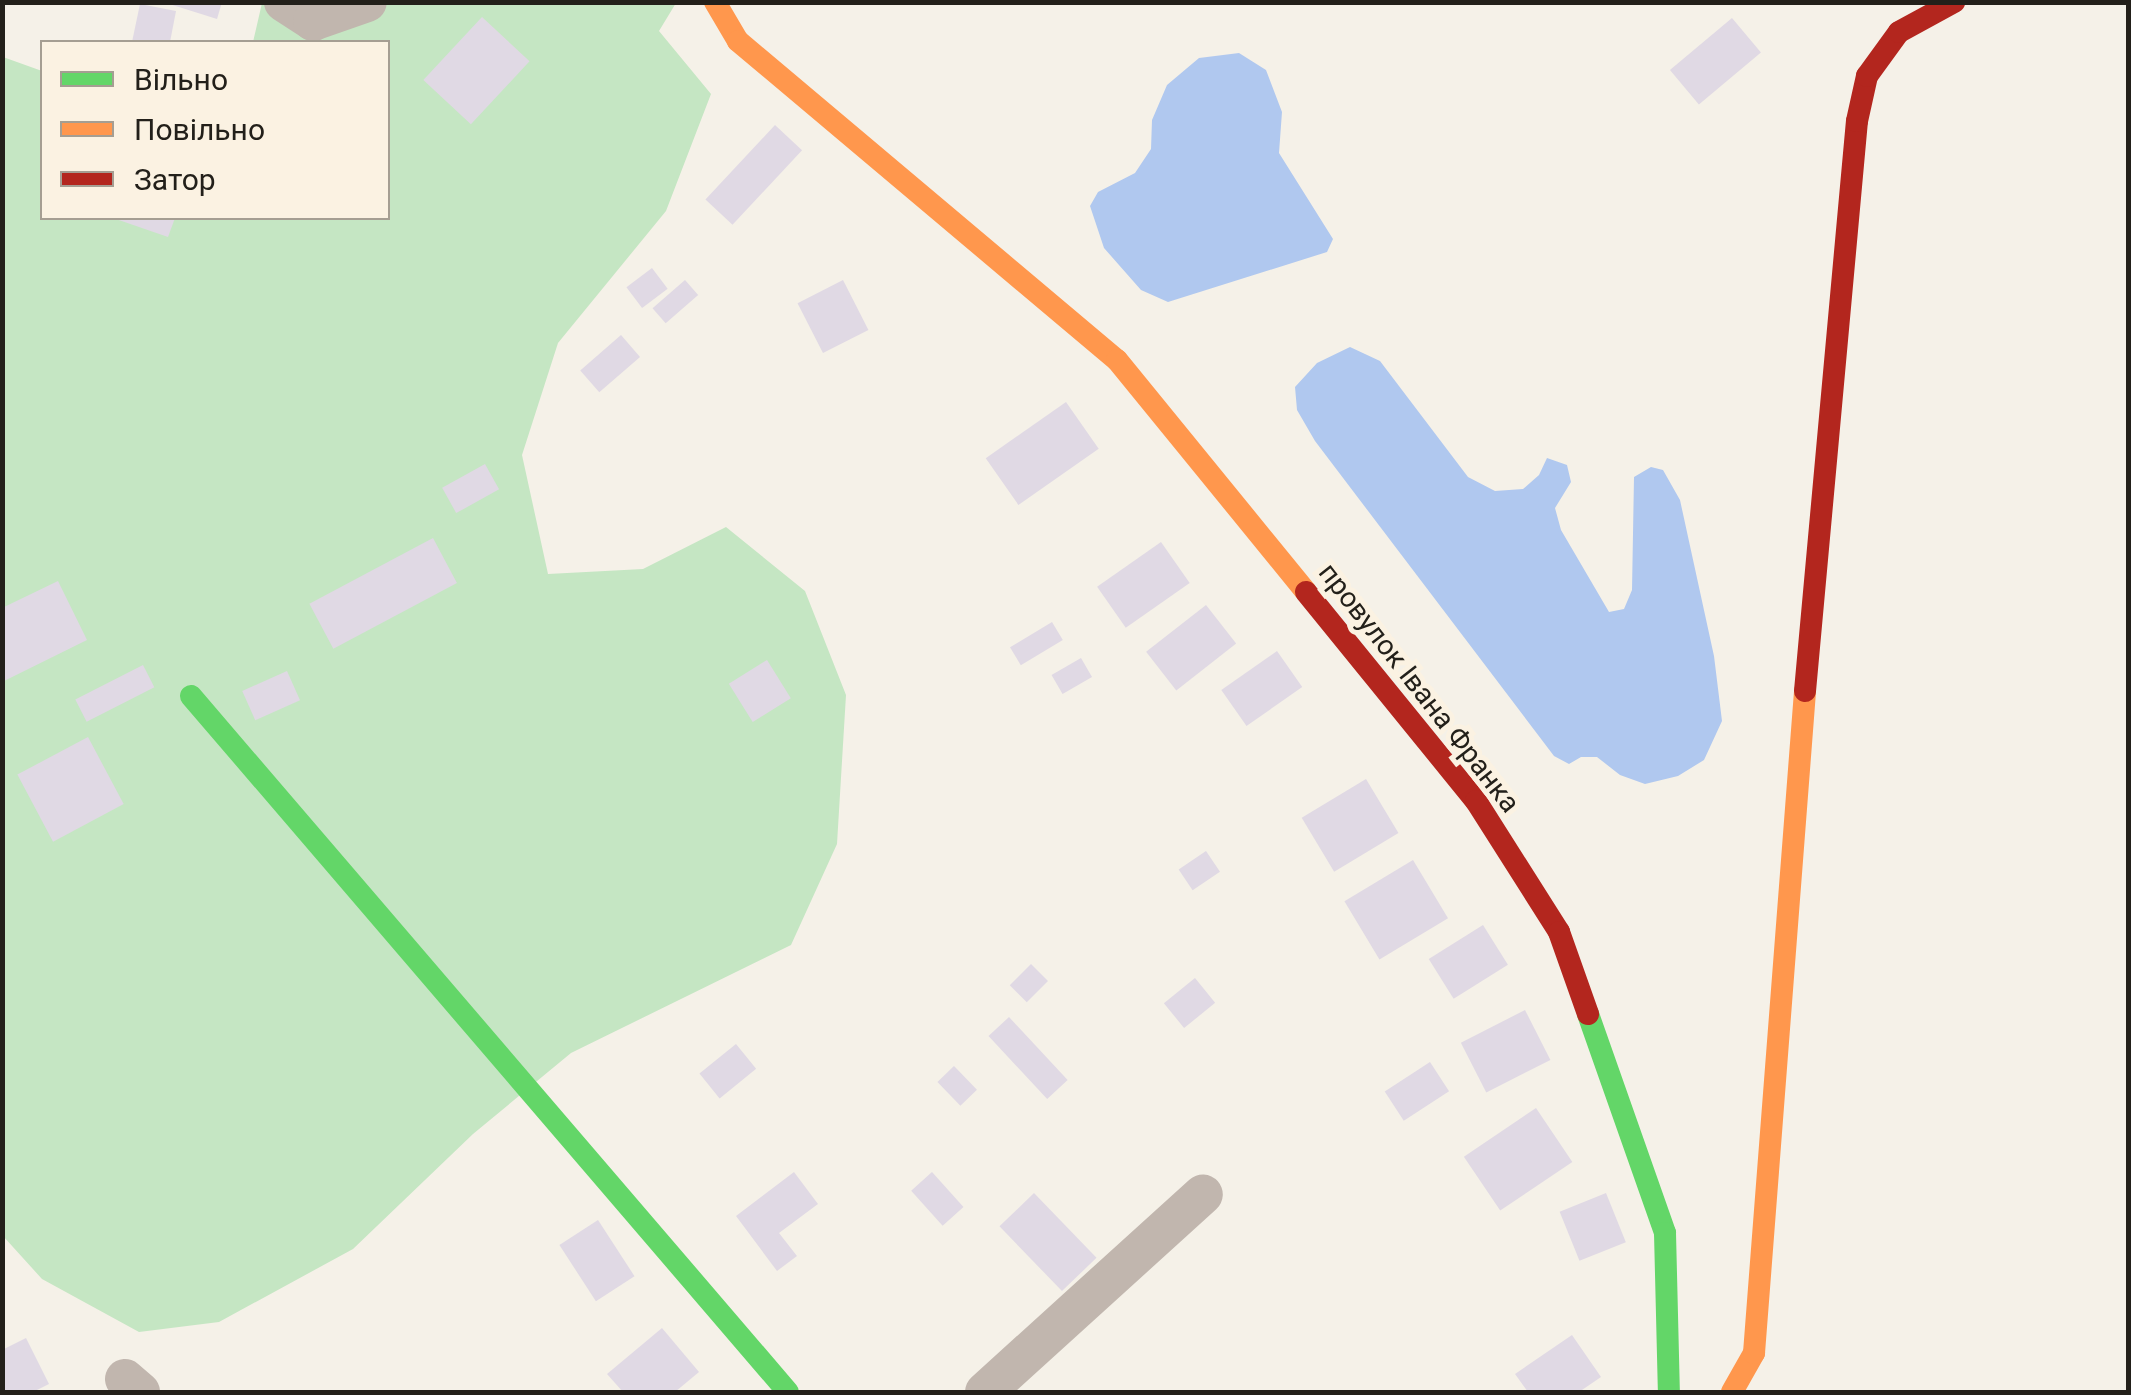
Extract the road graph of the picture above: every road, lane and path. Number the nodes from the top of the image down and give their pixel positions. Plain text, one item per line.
1 (284, 2) edge
2 (367, 2) edge
3 (715, 2) edge
4 (1954, 2) edge
5 (191, 696) dead end
6 (1203, 1194) dead end
7 (788, 1392) edge
8 (984, 1392) edge
9 (1668, 1392) edge
10 (1732, 1392) edge

1 - 2 street
3 - 9 street, провулок Івана Франка
4 - 10 street
5 - 7 street
6 - 8 street

